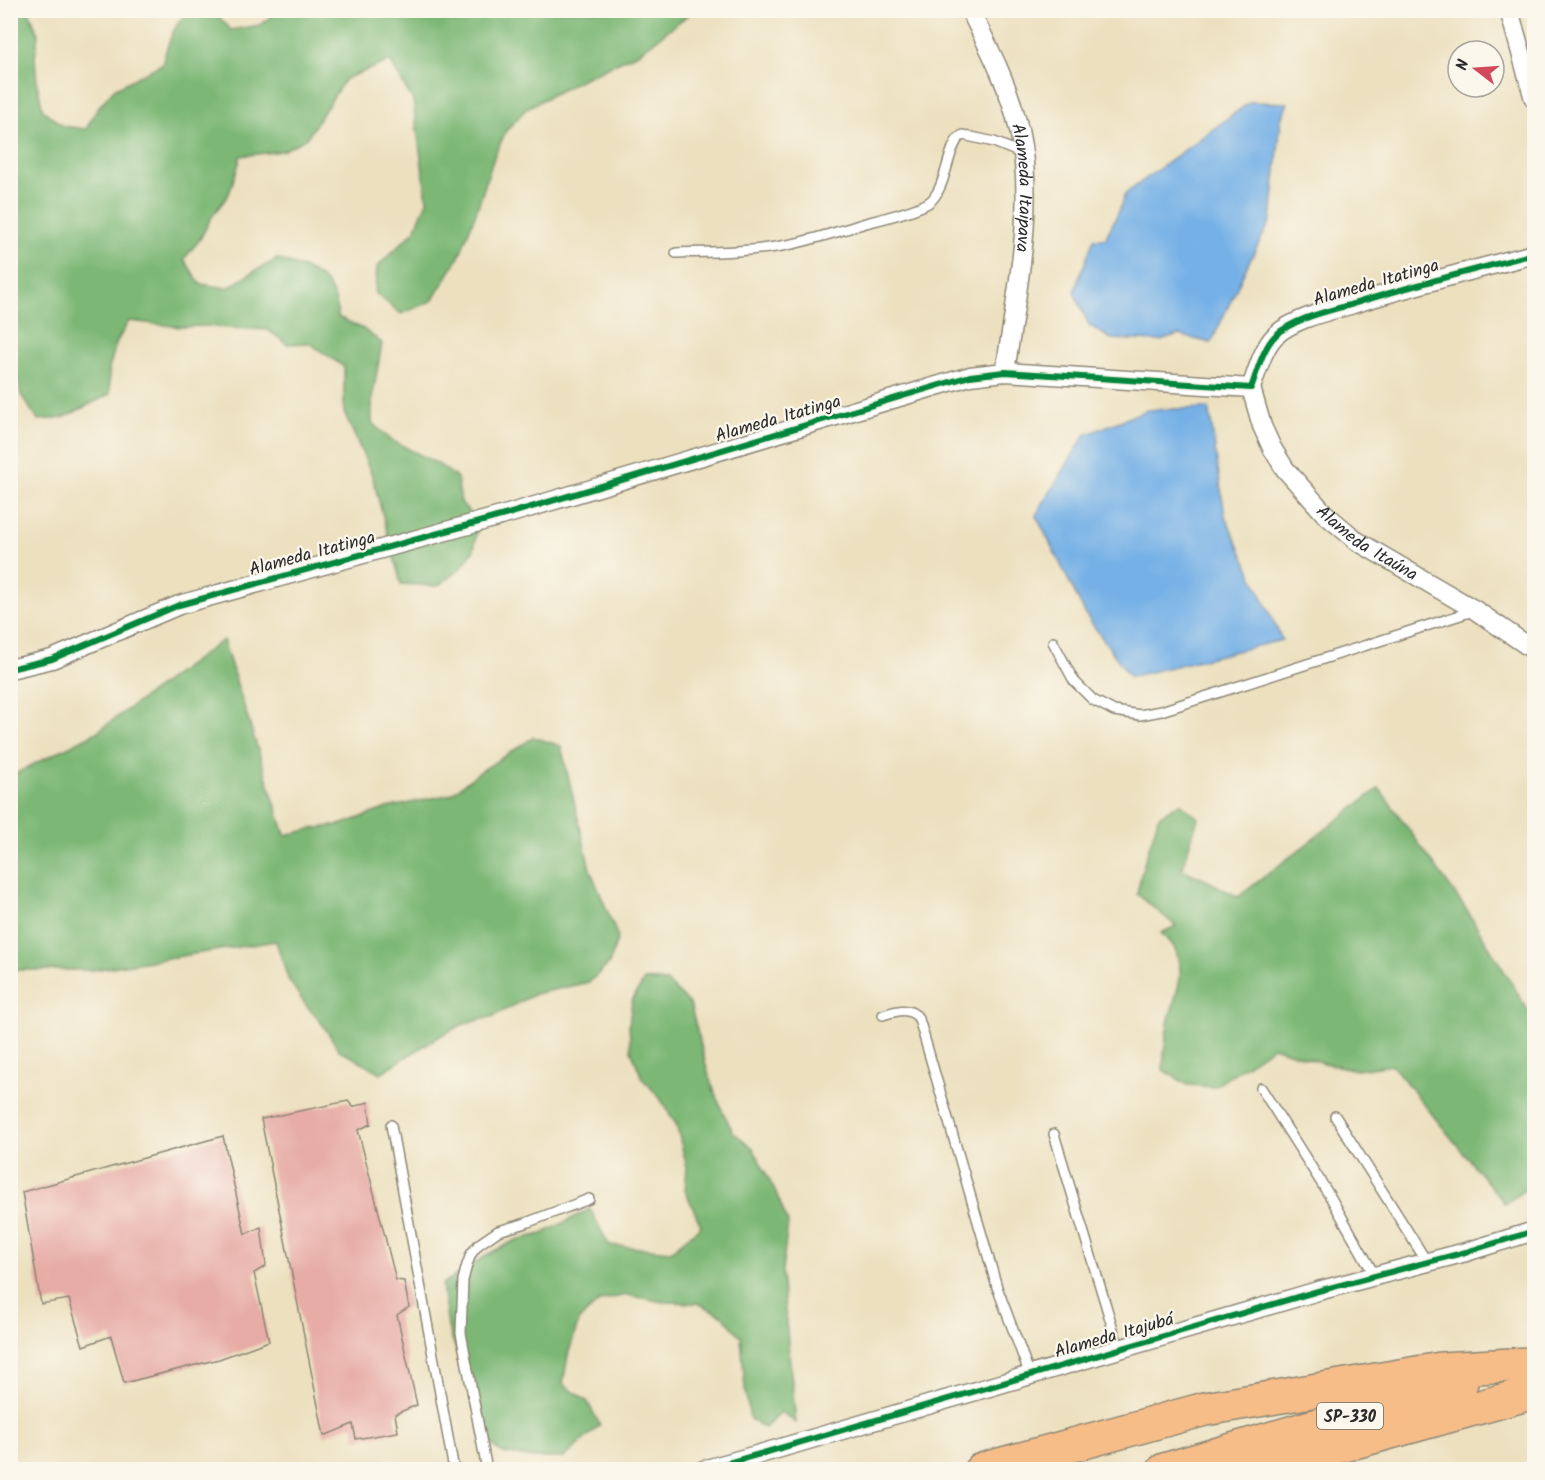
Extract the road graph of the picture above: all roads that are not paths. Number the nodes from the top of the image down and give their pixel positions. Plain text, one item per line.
1 (970, 10) edge
2 (1509, 10) edge
3 (1534, 99) edge
4 (1023, 154) junction
5 (676, 253) dead end
6 (1534, 254) edge
7 (1005, 372) junction
8 (1251, 388) junction
9 (1475, 610) junction
10 (1053, 642) dead end
11 (1534, 650) edge
12 (10, 669) edge
13 (883, 1015) dead end
14 (1261, 1088) dead end
15 (1335, 1116) dead end
16 (390, 1125) dead end
17 (1054, 1134) dead end
18 (589, 1198) dead end
19 (1534, 1231) edge
20 (1427, 1262) junction
21 (1375, 1276) junction
22 (1119, 1349) junction
23 (1533, 1372) edge
24 (1030, 1375) junction
25 (453, 1470) edge
26 (487, 1470) edge
27 (703, 1470) edge
28 (981, 1470) edge
29 (1164, 1470) edge
30 (1254, 1470) edge

1 - 4 street, Alameda Itaipava
2 - 3 street
4 - 5 lane
4 - 7 street, Alameda Itaipava
6 - 8 street, Alameda Itatinga
7 - 8 street, Alameda Itatinga
7 - 12 street, Alameda Itatinga
8 - 9 street, Alameda Itaúna
9 - 10 lane
9 - 11 street, Alameda Itaúna
13 - 24 lane
14 - 21 lane
15 - 20 lane
16 - 25 lane
17 - 22 lane
18 - 26 lane
19 - 20 street, Alameda Itajubá
20 - 21 street, Alameda Itajubá
21 - 22 street, Alameda Itajubá
22 - 24 street, Alameda Itajubá
23 - 28 highway
23 - 29 highway, SP-330
23 - 30 highway, SP-330
24 - 27 street, Alameda Itajubá

